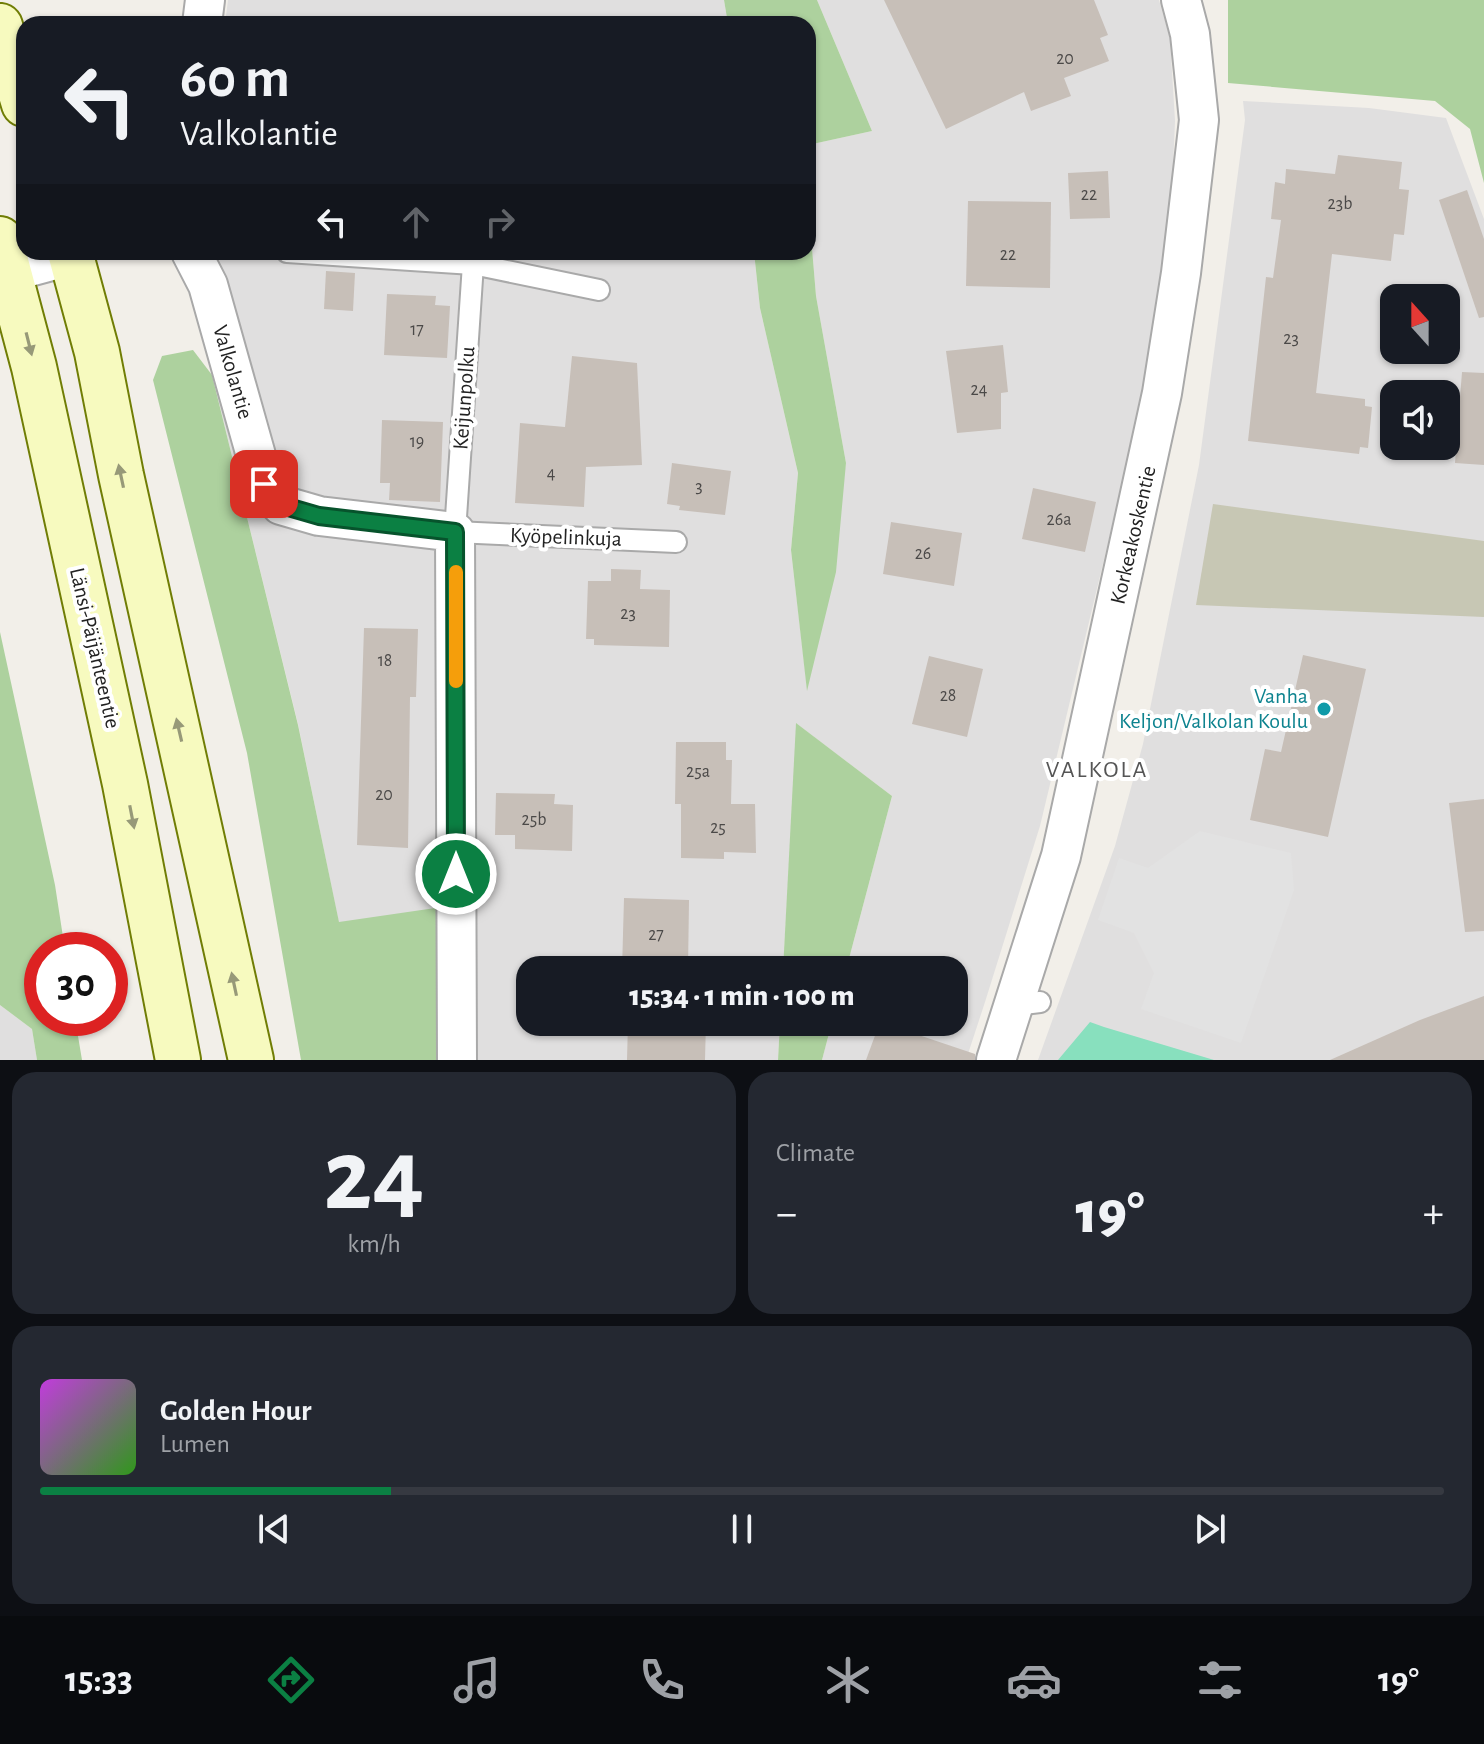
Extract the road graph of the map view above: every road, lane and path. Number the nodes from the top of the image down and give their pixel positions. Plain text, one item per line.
1 (1181, 0) edge
2 (0, 26) edge
3 (16, 78) edge
4 (5, 254) edge
5 (73, 260) edge
6 (195, 260) edge
7 (411, 260) edge
8 (473, 264) junction
9 (599, 290) dead end
10 (455, 532) junction
11 (676, 542) dead end
12 (178, 1060) edge
13 (251, 1060) edge
14 (457, 1060) edge
15 (996, 1060) edge

1 - 15 street, Korkeakoskentie
2 - 3 main road
4 -> 12 main road, Länsi-Päijänteentie
13 -> 5 main road
6 - 10 street, Valkolantie
7 - 8 lane
8 - 9 lane
8 - 10 lane, Keijunpolku
10 - 11 lane, Kyöpelinkuja
10 - 14 street

